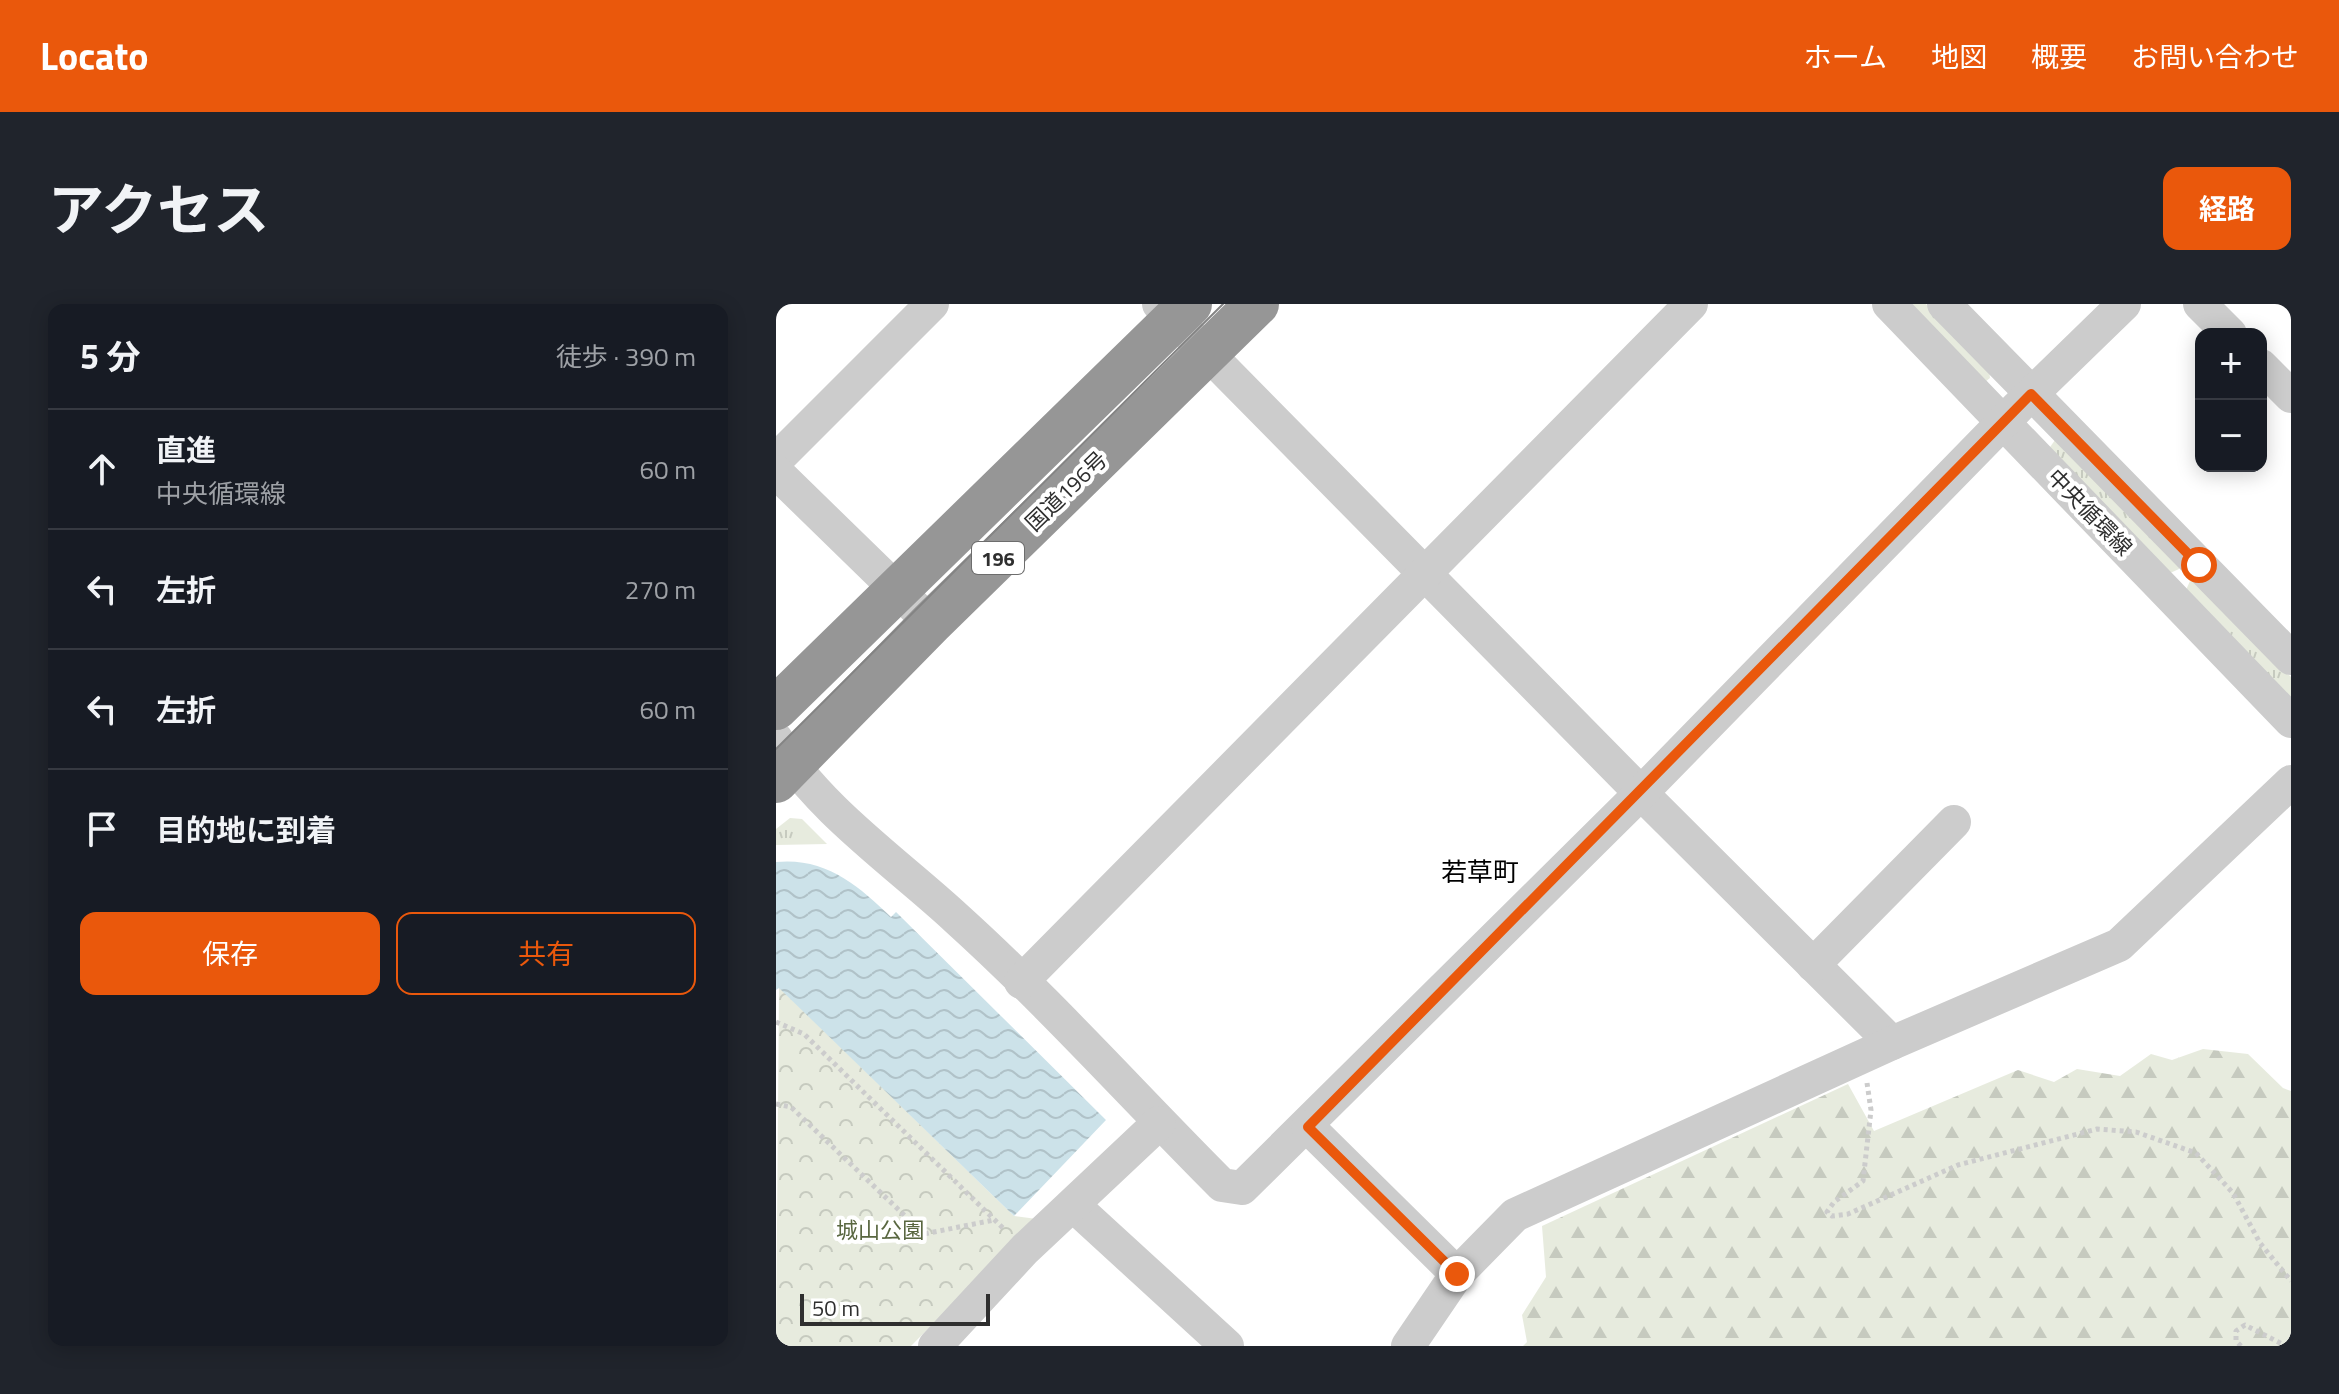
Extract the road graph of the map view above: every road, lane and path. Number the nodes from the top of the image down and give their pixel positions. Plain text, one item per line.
1 (932, 304) edge
2 (1257, 304) edge
3 (1691, 304) edge
4 (1889, 304) edge
5 (1944, 304) edge
6 (2124, 304) edge
7 (2200, 304) edge
8 (1174, 309) edge
9 (2224, 328) edge
10 (1208, 353) junction
11 (2267, 372) edge
12 (2031, 394) junction
13 (2291, 396) edge
14 (2003, 422) junction
15 (776, 460) edge
16 (776, 472) edge
17 (2199, 565) junction
18 (1425, 575) junction
19 (899, 592) junction
20 (2170, 595) junction
21 (931, 623) junction
22 (2291, 658) edge
23 (776, 708) edge
24 (2291, 721) edge
25 (781, 762) edge
26 (2291, 782) edge
27 (1641, 793) junction
28 (1954, 822) dead end
29 (1813, 965) junction
30 (1021, 982) junction
31 (776, 1022) edge
32 (1878, 1050) junction
33 (776, 1104) edge
34 (1159, 1123) junction
35 (1308, 1127) junction
36 (1073, 1205) junction
37 (995, 1220) junction
38 (1025, 1249) junction
39 (1457, 1274) junction
40 (2291, 1281) edge
41 (935, 1346) edge
42 (1227, 1346) edge
43 (1408, 1346) edge
44 (2241, 1346) edge
45 (2286, 1346) edge

1 - 15 street
2 - 10 highway, 国道196号 / 196
3 - 18 street
4 - 14 street, 中央循環線
5 - 12 street, 中央循環線
6 - 12 street
7 - 9 street
8 - 10 street
8 - 19 highway, 国道196号 / 196
10 - 18 street
10 - 21 highway, 国道196号 / 196
11 - 13 street
12 - 14 street
12 - 17 street, 中央循環線
14 - 20 street, 中央循環線
14 - 27 street
16 - 19 street
17 - 20 street
17 - 22 street, 中央循環線
18 - 27 street
18 - 30 street
19 - 21 street
19 - 23 highway, 国道196号 / 196
20 - 24 street, 中央循環線
21 - 25 highway, 国道196号 / 196
25 - 30 street
26 - 32 street
27 - 29 street
27 - 35 street
28 - 29 street
29 - 32 street
30 - 34 street
31 - 37 path
32 - 39 street
32 - 40 path
33 - 37 path
34 - 35 street
34 - 36 street
35 - 39 street
36 - 38 street
36 - 42 street
37 - 38 path
38 - 41 street
39 - 43 street
44 - 45 path

